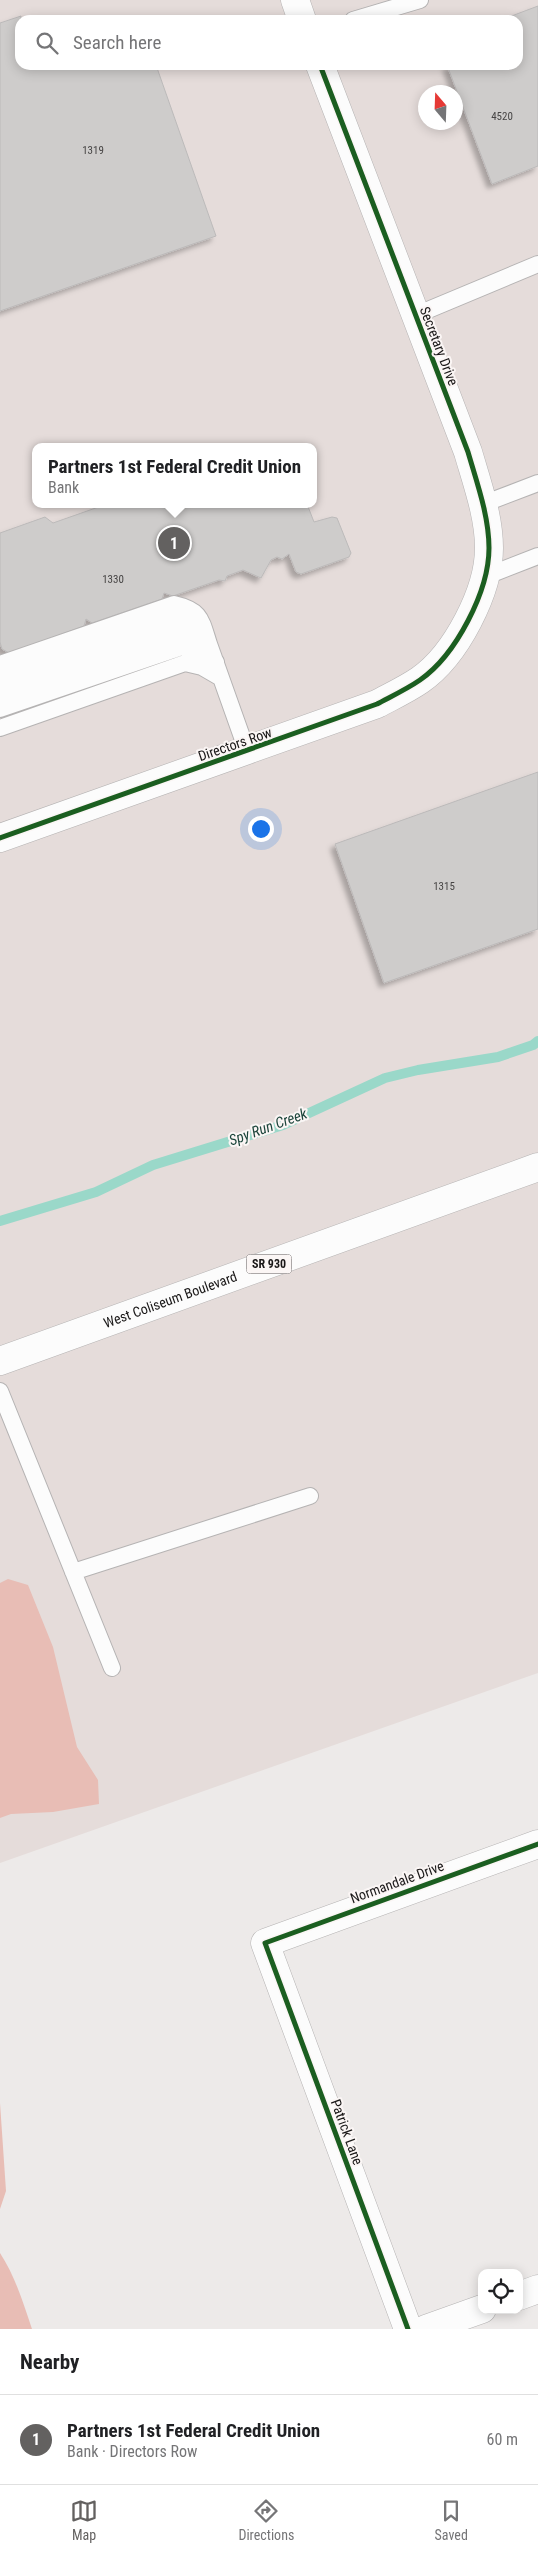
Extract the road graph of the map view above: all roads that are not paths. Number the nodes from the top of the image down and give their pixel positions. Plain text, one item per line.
1 (294, 0) edge
2 (420, 0) edge
3 (300, 15) edge
4 (370, 15) edge
5 (322, 70) edge
6 (538, 264) edge
7 (416, 315) junction
8 (538, 483) edge
9 (483, 504) junction
10 (538, 556) edge
11 (484, 577) junction
12 (207, 638) junction
13 (458, 639) joint
14 (0, 664) edge
15 (218, 670) junction
16 (0, 678) edge
17 (0, 694) edge
18 (0, 709) edge
19 (0, 728) edge
20 (247, 751) junction
21 (0, 838) edge
22 (538, 1167) edge
23 (0, 1361) edge
24 (0, 1391) edge
25 (310, 1496) dead end
26 (73, 1572) junction
27 (112, 1668) dead end
28 (538, 1844) edge
29 (264, 1943) joint
30 (538, 2289) edge
31 (523, 2295) edge
32 (478, 2310) edge
33 (408, 2329) edge
34 (426, 2329) edge

1 - 3 main road
2 - 4 lane
5 - 7 main road, Secretary Drive
6 - 7 lane
7 - 9 main road, Secretary Drive
8 - 9 lane
9 - 11 main road, Secretary Drive
10 - 11 lane
11 - 13 main road, Secretary Drive
12 - 14 lane
12 - 15 lane
12 - 16 lane
12 - 17 lane
13 - 20 main road, Directors Row
15 - 18 lane
15 - 19 lane
15 - 20 lane
20 - 21 main road, Directors Row
22 - 23 main road, West Coliseum Boulevard / SR 930
24 - 26 lane
25 - 26 lane
26 - 27 lane
28 - 29 main road, Normandale Drive
29 - 33 main road, Patrick Lane
30 - 31 main road
32 - 34 main road

